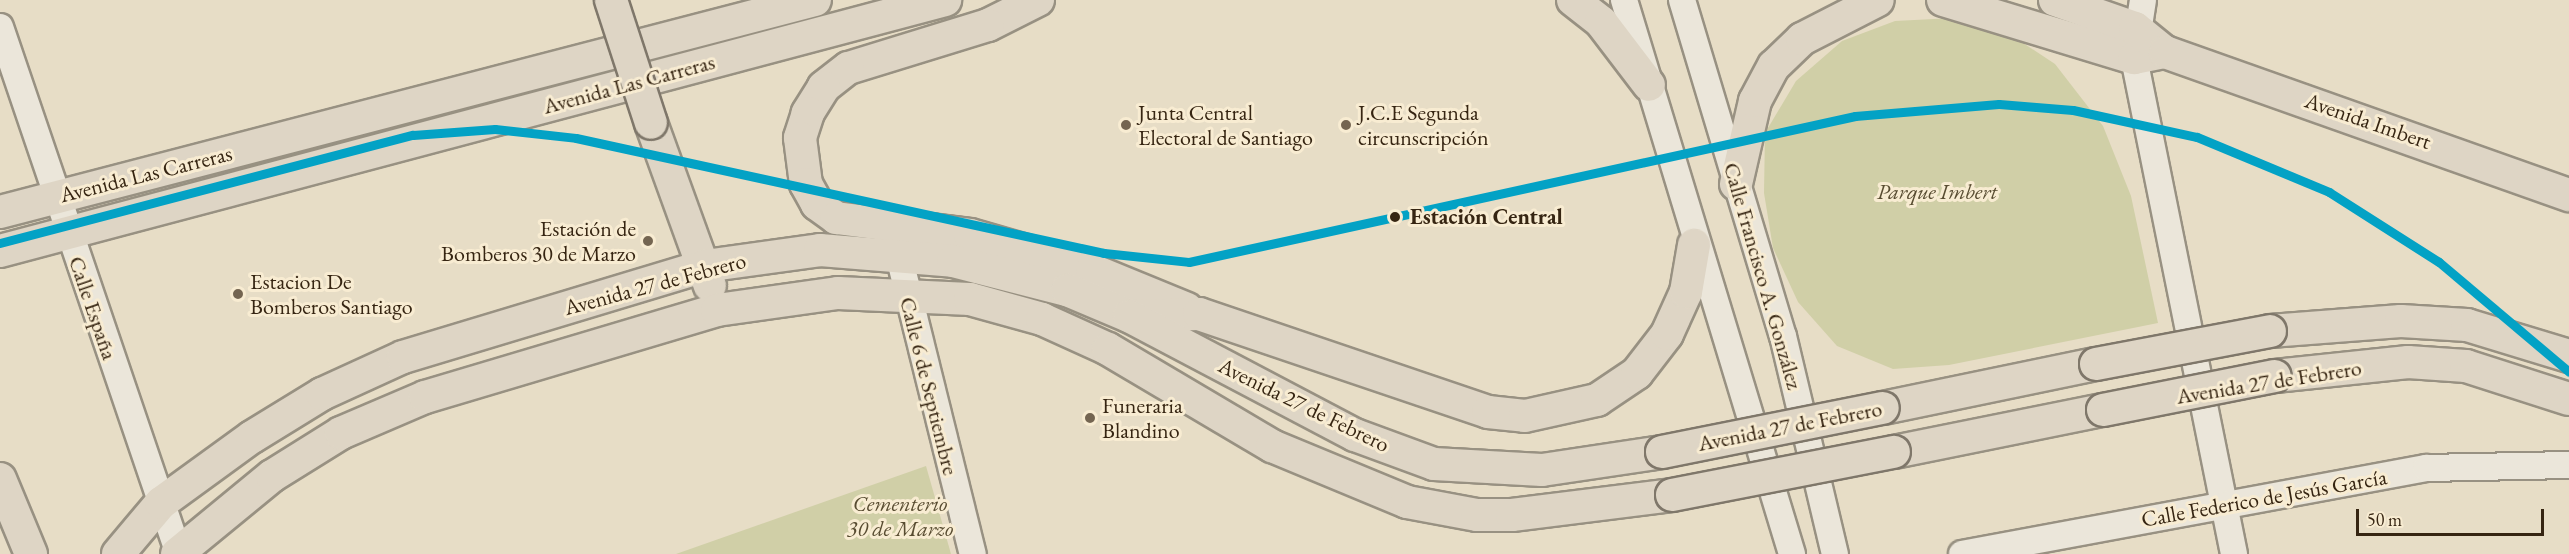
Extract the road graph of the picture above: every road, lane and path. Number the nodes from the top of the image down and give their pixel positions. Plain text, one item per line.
1 (611, 0) edge
2 (815, 0) edge
3 (945, 0) edge
4 (1038, 0) edge
5 (1574, 0) edge
6 (1624, 0) edge
7 (1682, 0) edge
8 (1878, 0) edge
9 (1943, 0) edge
10 (2055, 0) edge
11 (908, 9) junction
12 (988, 24) junction
13 (0, 27) edge
14 (2137, 29) edge
15 (1649, 85) junction
16 (1736, 184) junction
17 (2569, 195) edge
18 (55, 197) junction
19 (0, 212) edge
20 (67, 232) junction
21 (1695, 245) junction
22 (0, 251) edge
23 (898, 252) junction
24 (705, 266) junction
25 (1092, 270) junction
26 (905, 292) junction
27 (717, 310) junction
28 (1199, 314) junction
29 (1130, 316) junction
30 (1108, 349) junction
31 (2569, 356) edge
32 (2569, 399) edge
33 (2529, 465) junction
34 (2569, 465) edge
35 (0, 479) edge
36 (2569, 483) edge
37 (161, 503) junction
38 (2224, 505) junction
39 (178, 553) edge
40 (31, 554) edge
41 (118, 554) edge
42 (973, 554) edge
43 (1792, 554) edge
44 (1835, 554) edge
45 (1962, 554) edge
46 (2234, 554) edge

1 - 24 main road, bridge
2 - 18 main road, Avenida Las Carreras
3 - 11 main road, Avenida Las Carreras
4 - 12 main road
5 - 15 main road
6 - 15 street
7 - 16 street, Calle Francisco A. González
8 - 16 main road
9 - 14 main road, Avenida Imbert
10 - 14 main road, Avenida Imbert
11 - 12 main road
11 - 20 main road, Avenida Las Carreras
12 - 25 main road
13 - 18 street, Calle España
14 - 17 main road, Avenida Imbert
14 - 38 street
15 - 21 street
16 - 44 street, Calle Francisco A. González
18 - 19 main road, Avenida Las Carreras
18 - 20 street, Calle España
20 - 22 main road, Avenida Las Carreras
20 - 37 street, Calle España
21 - 28 main road
21 - 43 street
23 - 24 main road, Avenida 27 de Febrero
23 - 26 street, Calle 6 de Septiembre
23 - 29 main road, Avenida 27 de Febrero
24 - 27 main road
24 - 37 main road, Avenida 27 de Febrero
25 - 28 main road
25 - 29 main road
26 - 27 main road, Avenida 27 de Febrero
26 - 30 main road, Avenida 27 de Febrero
26 - 42 street, Calle 6 de Septiembre
27 - 39 main road, Avenida 27 de Febrero
28 - 29 main road
29 - 30 main road
29 - 31 main road, Avenida 27 de Febrero, bridge
30 - 32 main road, Avenida 27 de Febrero, bridge
33 - 34 street, Calle Federico de Jesús García
33 - 36 street
33 - 38 street, Calle Federico de Jesús García
35 - 40 main road
37 - 39 street, Calle España
37 - 41 main road, Avenida 27 de Febrero
38 - 45 street, Calle Federico de Jesús García
38 - 46 street

